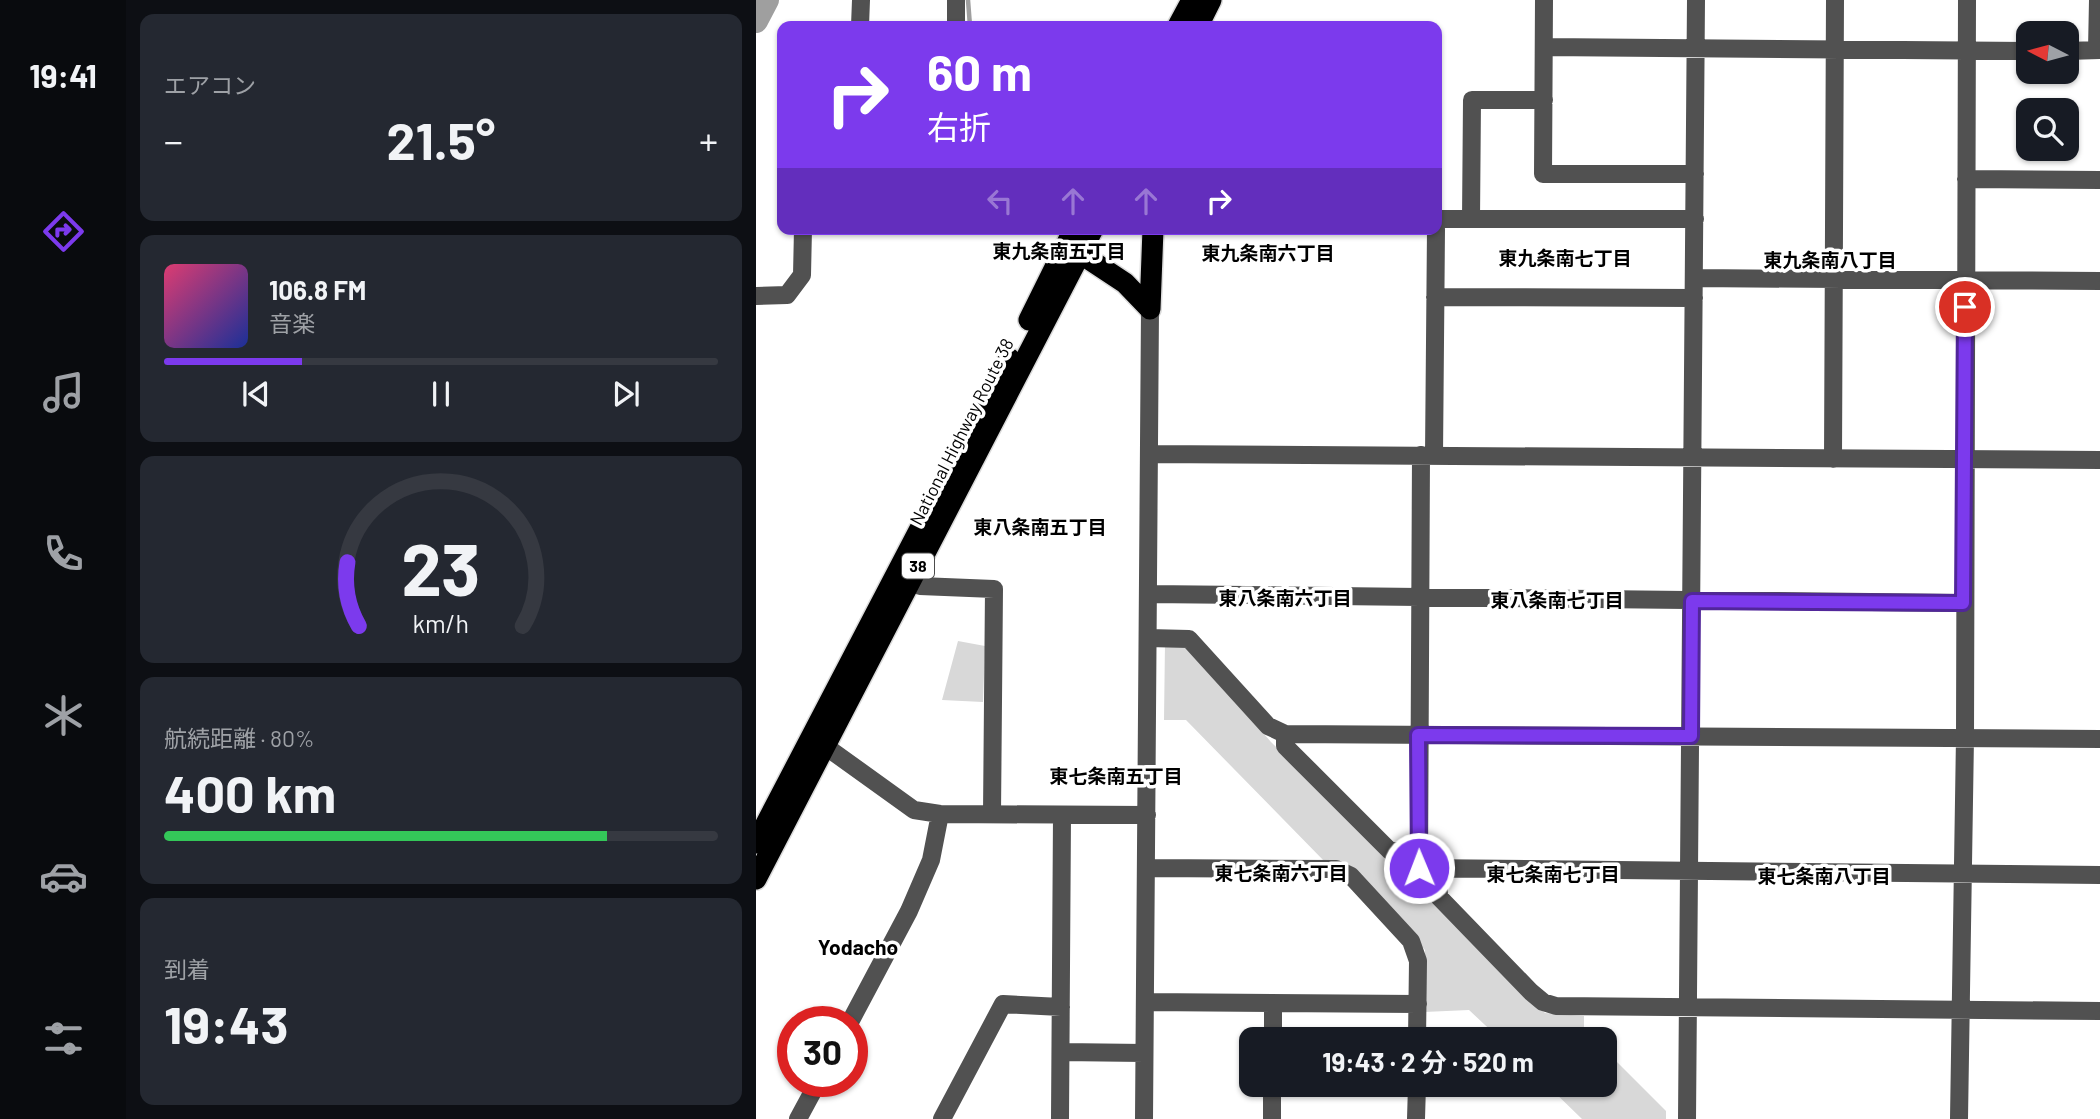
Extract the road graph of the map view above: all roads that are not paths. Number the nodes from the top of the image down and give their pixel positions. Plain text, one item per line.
1 (861, 0) edge
2 (956, 0) edge
3 (1192, 0) edge
4 (1211, 0) edge
5 (1544, 0) edge
6 (1696, 0) edge
7 (1835, 0) edge
8 (1967, 0) edge
9 (2098, 0) edge
10 (860, 21) edge
11 (956, 21) edge
12 (1181, 21) edge
13 (1200, 21) edge
14 (1544, 47) junction
15 (1696, 49) junction
16 (1835, 50) junction
17 (2099, 50) edge
18 (2016, 51) edge
19 (2079, 51) edge
20 (1967, 52) junction
21 (1544, 100) junction
22 (1695, 174) junction
23 (1966, 179) junction
24 (2100, 180) edge
25 (1442, 219) edge
26 (1471, 219) junction
27 (1695, 219) junction
28 (803, 235) edge
29 (1153, 235) edge
30 (1436, 235) edge
31 (1073, 242) edge
32 (1694, 278) junction
33 (1833, 279) junction
34 (1965, 281) junction
35 (2100, 281) edge
36 (756, 296) edge
37 (1435, 298) junction
38 (1694, 298) junction
39 (1150, 309) junction
40 (1149, 454) junction
41 (1427, 455) junction
42 (1692, 457) junction
43 (1833, 458) junction
44 (1964, 459) junction
45 (2100, 460) edge
46 (911, 581) junction
47 (1148, 594) junction
48 (1421, 598) junction
49 (1692, 601) junction
50 (1963, 603) junction
51 (1148, 638) junction
52 (1285, 734) junction
53 (1418, 735) junction
54 (1691, 736) junction
55 (1965, 737) junction
56 (2100, 739) edge
57 (825, 746) junction
58 (940, 814) junction
59 (992, 814) junction
60 (1147, 815) junction
61 (1062, 816) junction
62 (756, 844) edge
63 (1418, 851) junction
64 (1146, 868) junction
65 (1438, 869) junction
66 (1689, 871) junction
67 (1963, 875) junction
68 (2100, 875) edge
69 (756, 880) edge
70 (1145, 1002) junction
71 (1273, 1003) junction
72 (1418, 1004) junction
73 (859, 1006) edge
74 (1061, 1007) junction
75 (1688, 1008) junction
76 (1960, 1010) junction
77 (2100, 1011) edge
78 (1273, 1027) edge
79 (1417, 1027) edge
80 (1061, 1052) junction
81 (1144, 1053) junction
82 (810, 1097) edge
83 (1272, 1097) edge
84 (1417, 1097) edge
85 (798, 1119) edge
86 (942, 1119) edge
87 (1060, 1119) edge
88 (1144, 1119) edge
89 (1272, 1119) edge
90 (1416, 1119) edge
91 (1687, 1119) edge
92 (1959, 1119) edge

1 - 10 street
2 - 11 street
3 - 12 highway
4 - 13 highway
5 - 14 street
6 - 15 street
7 - 16 street
8 - 20 street
9 - 17 street
14 - 15 street
14 - 21 street
15 - 16 street
15 - 22 street
16 - 20 street
16 - 33 street
17 - 19 street
18 - 20 street
20 - 23 street
21 - 22 street
21 - 26 street
22 - 27 street
23 - 24 street
23 - 34 street
25 - 26 street
26 - 27 street
27 - 32 street
28 - 36 street
29 - 39 highway
30 - 37 street
31 - 39 highway
31 - 46 highway, National Highway Route 38 / 38
31 - 62 highway, National Highway Route 38 / 38
32 - 33 street
32 - 38 street
33 - 34 street
33 - 43 street
34 - 35 street
34 - 44 street
37 - 38 street
37 - 41 street
38 - 42 street
39 - 40 street
40 - 41 street
40 - 47 street
41 - 42 street
41 - 48 street
42 - 43 street
42 - 49 street
43 - 44 street
44 - 45 street
44 - 50 street
46 - 57 highway, National Highway Route 38 / 38
46 - 59 street
47 - 48 street
47 - 51 street
48 - 49 street
48 - 53 street
49 - 50 street
49 - 54 street
50 - 55 street
51 - 52 street
51 - 60 street
52 - 53 street
52 - 63 street
53 - 54 street
53 - 63 street
54 - 55 street
54 - 66 street
55 - 56 street
55 - 67 street
57 - 58 street
57 - 69 highway, National Highway Route 38 / 38
58 - 59 street
58 - 73 street
59 - 61 street
60 - 61 street
60 - 64 street
61 - 74 street
63 - 65 street
64 - 70 street
64 - 72 street
65 - 66 street
65 - 75 street
66 - 67 street
66 - 75 street
67 - 68 street
67 - 76 street
70 - 71 street
70 - 81 street
71 - 72 street
71 - 78 street
72 - 79 street
74 - 80 street
74 - 86 street
75 - 76 street
75 - 91 street
76 - 77 street
76 - 92 street
80 - 81 street
80 - 87 street
81 - 88 street
82 - 85 street
83 - 89 street
84 - 90 street

